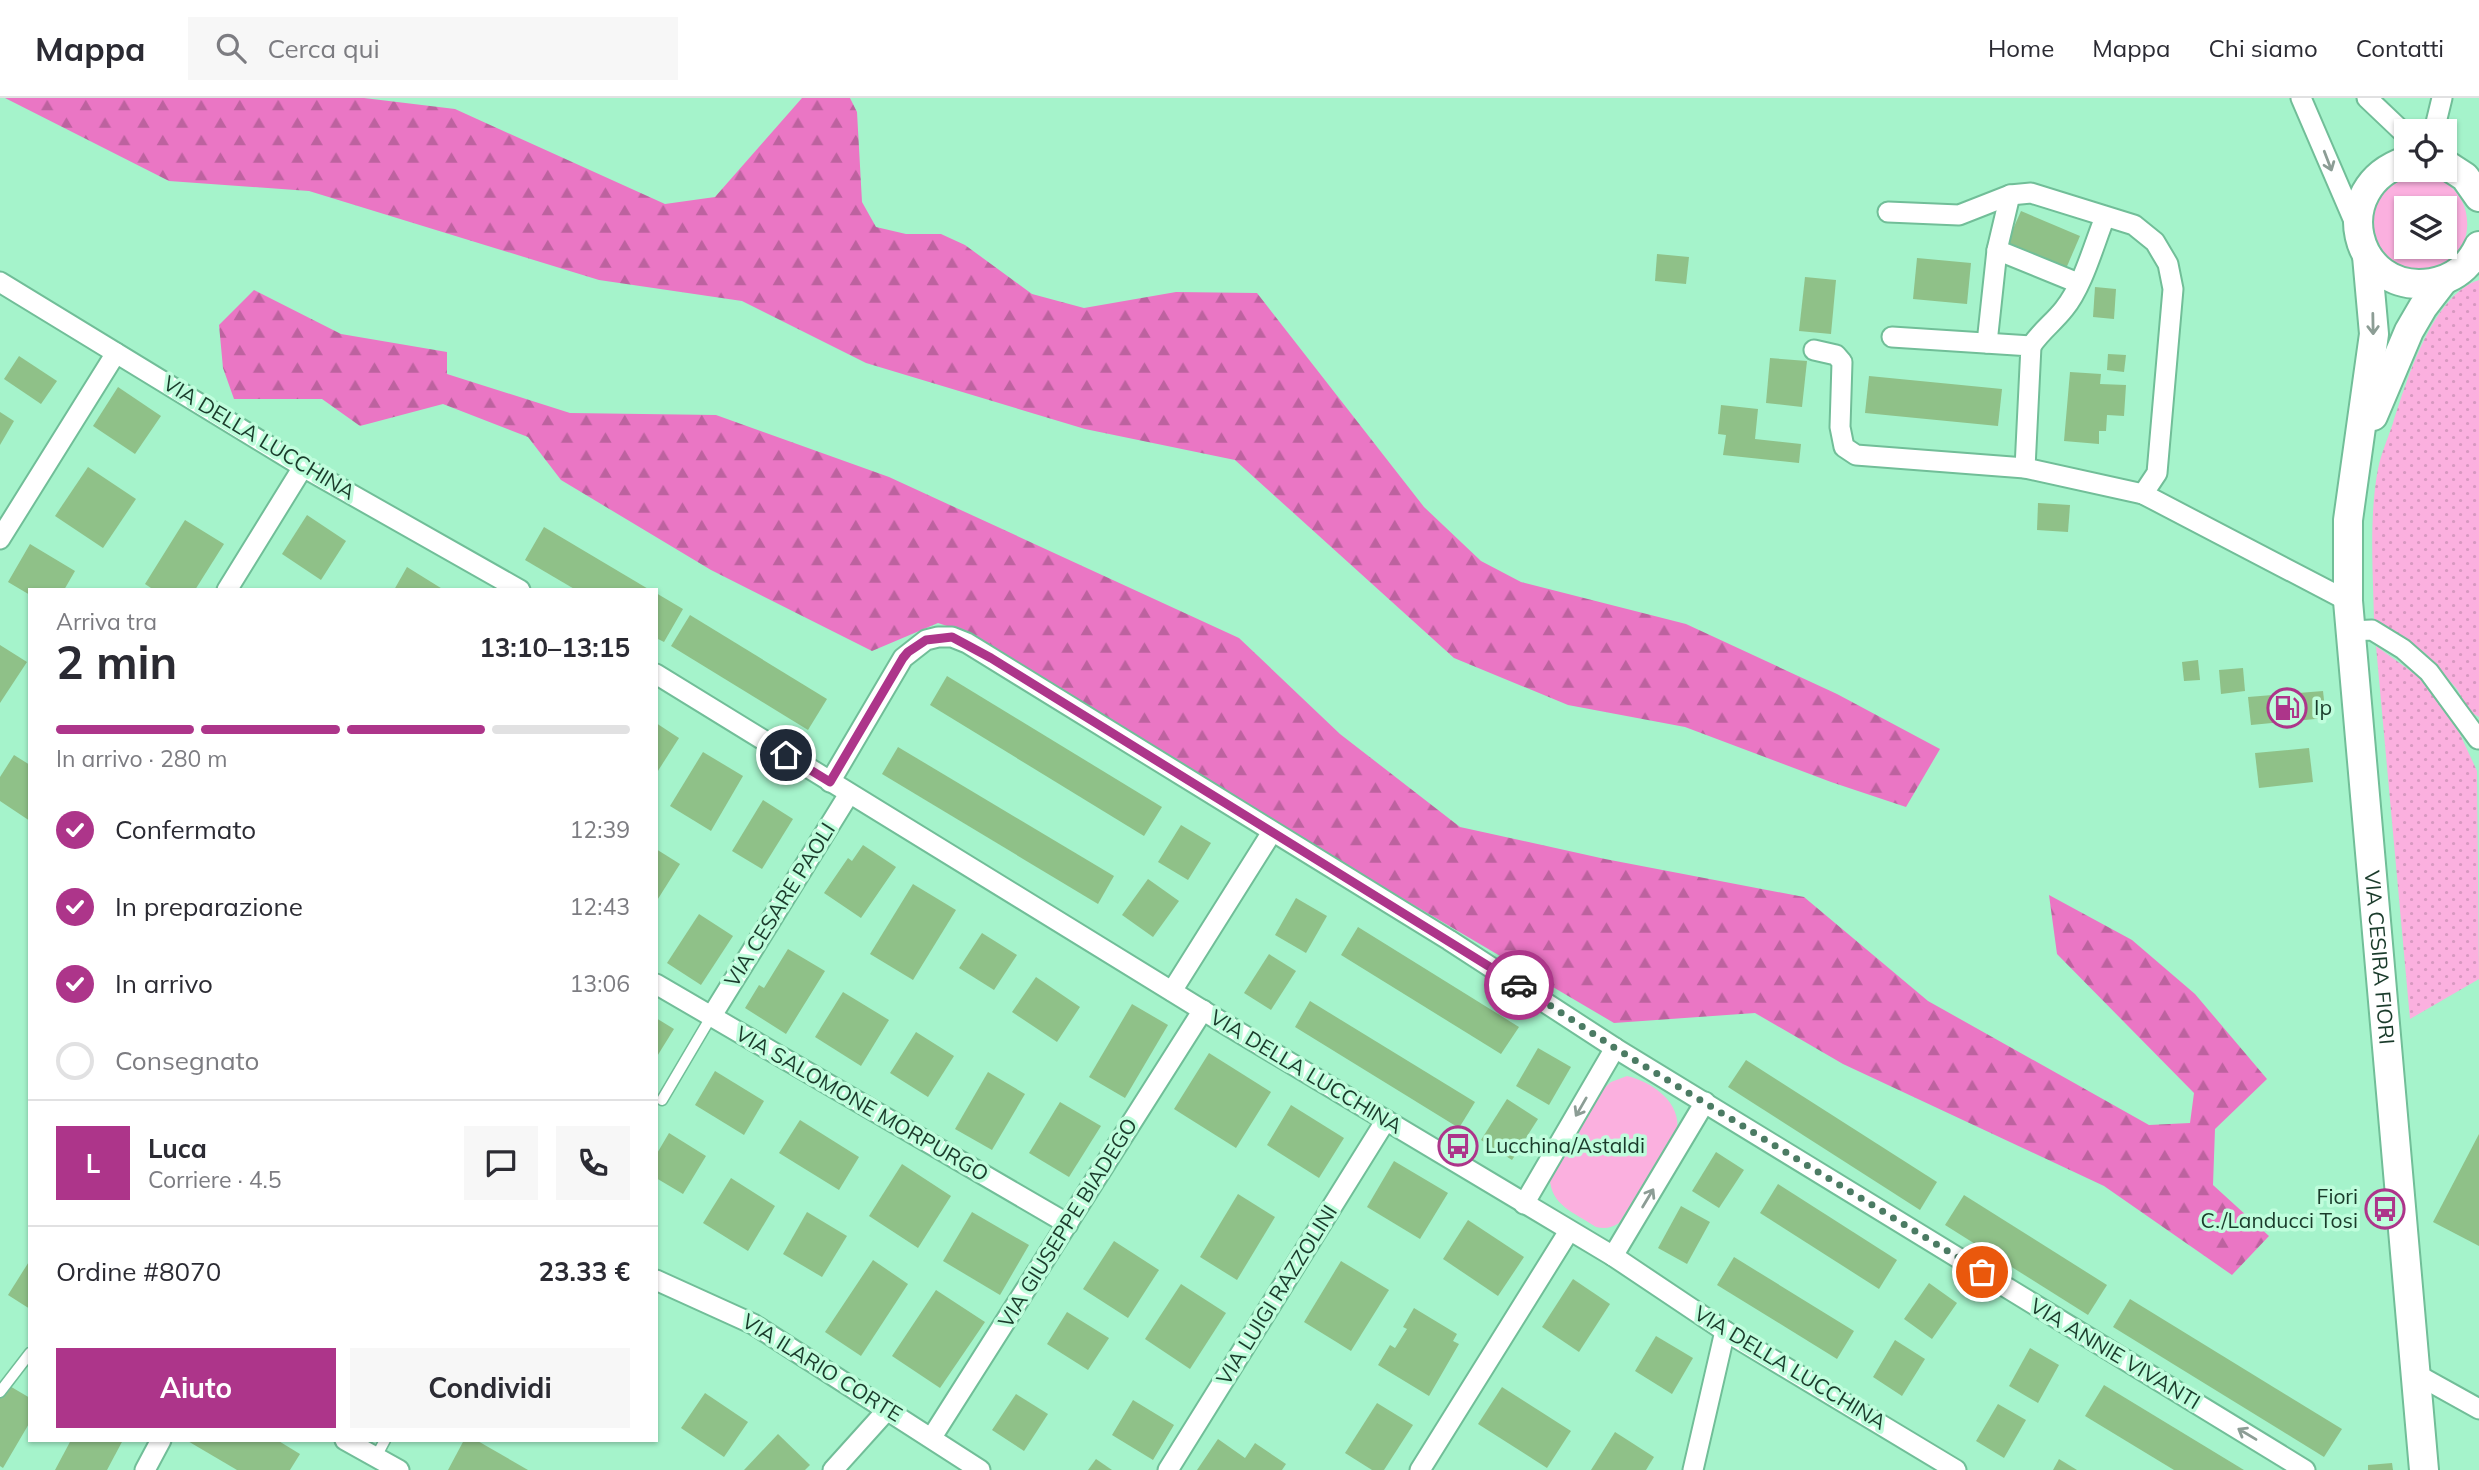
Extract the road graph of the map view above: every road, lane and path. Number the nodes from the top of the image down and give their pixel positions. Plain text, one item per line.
1 (2301, 98) edge
2 (2367, 98) edge
3 (2442, 98) edge
4 (2437, 119) edge
5 (2394, 124) edge
6 (2394, 166) edge
7 (2010, 195) junction
8 (1888, 212) dead end
9 (2105, 217) junction
10 (2357, 228) junction
11 (1997, 250) junction
12 (2367, 256) junction
13 (2467, 263) edge
14 (0, 282) edge
15 (2078, 284) junction
16 (1892, 337) dead end
17 (1986, 343) junction
18 (2031, 346) junction
19 (1814, 350) dead end
20 (116, 353) junction
21 (2360, 447) junction
22 (303, 467) junction
23 (2025, 468) junction
24 (2143, 494) junction
25 (0, 539) edge
26 (500, 584) edge
27 (228, 588) edge
28 (2348, 601) junction
29 (2350, 631) junction
30 (658, 675) edge
31 (2479, 743) edge
32 (830, 782) junction
33 (849, 794) junction
34 (1272, 832) junction
35 (658, 985) edge
36 (1172, 991) junction
37 (1203, 1010) junction
38 (711, 1017) junction
39 (1615, 1048) junction
40 (662, 1100) dead end
41 (1704, 1102) junction
42 (1386, 1120) junction
43 (1524, 1204) junction
44 (1068, 1224) junction
45 (1569, 1230) junction
46 (1613, 1256) junction
47 (658, 1281) edge
48 (1725, 1331) junction
49 (28, 1356) edge
50 (2416, 1374) junction
51 (0, 1392) edge
52 (888, 1409) junction
53 (2479, 1409) edge
54 (932, 1437) junction
55 (160, 1442) edge
56 (349, 1442) edge
57 (377, 1456) edge
58 (145, 1470) edge
59 (399, 1470) edge
60 (833, 1470) edge
61 (980, 1470) edge
62 (1168, 1470) edge
63 (1420, 1470) edge
64 (1693, 1470) edge
65 (1956, 1470) edge
66 (2305, 1470) edge
67 (2424, 1470) edge

1 -> 10 street
2 - 5 street
3 - 4 street
6 - 10 street
7 - 8 street
7 - 9 street
7 - 11 street
9 - 15 street
9 - 24 street
10 - 12 street, VIA CESIRA FIORI
11 - 15 street
11 - 17 street
12 - 13 street
12 -> 21 street, VIA CESIRA FIORI
13 - 21 street, VIA CESIRA FIORI
14 - 20 street, VIA DELLA LUCCHINA
15 - 18 street
16 - 17 street
17 - 18 street
18 - 23 street
19 - 23 street
20 - 22 street, VIA DELLA LUCCHINA
20 - 25 street
21 - 28 street, VIA CESIRA FIORI
22 - 26 street, VIA DELLA LUCCHINA
22 - 27 street
23 - 24 street
24 - 28 street
28 - 29 street, VIA CESIRA FIORI
29 - 31 street
29 - 50 street, VIA CESIRA FIORI
30 - 32 street, VIA DELLA LUCCHINA
32 - 33 street, VIA DELLA LUCCHINA
32 - 34 street, VIA ANNIE VIVANTI
33 - 36 street, VIA DELLA LUCCHINA
33 - 38 street, VIA CESARE PAOLI
34 - 36 street
34 - 39 street, VIA ANNIE VIVANTI
35 - 38 street, VIA SALOMONE MORPURGO
36 - 37 street, VIA DELLA LUCCHINA
37 - 42 street, VIA DELLA LUCCHINA
37 - 44 street, VIA GIUSEPPE BIADEGO
38 - 40 lane
38 - 44 street, VIA SALOMONE MORPURGO
39 - 41 street, VIA ANNIE VIVANTI
39 -> 43 street
46 -> 41 street
66 -> 41 street, VIA ANNIE VIVANTI
42 - 43 street, VIA DELLA LUCCHINA
42 - 62 street, VIA LUIGI RAZZOLINI
43 - 45 street, VIA DELLA LUCCHINA
44 - 54 street, VIA GIUSEPPE BIADEGO
45 - 46 street, VIA DELLA LUCCHINA
45 - 63 street
46 - 48 street, VIA DELLA LUCCHINA
47 - 52 street, VIA ILARIO CORTE
48 - 64 street
48 - 65 street, VIA DELLA LUCCHINA
49 - 51 lane
50 - 53 street
50 - 67 street, VIA CESIRA FIORI
52 - 54 street, VIA ILARIO CORTE
52 - 60 street
54 - 61 street, VIA ILARIO CORTE
55 - 58 street
56 - 57 street
57 - 59 street

